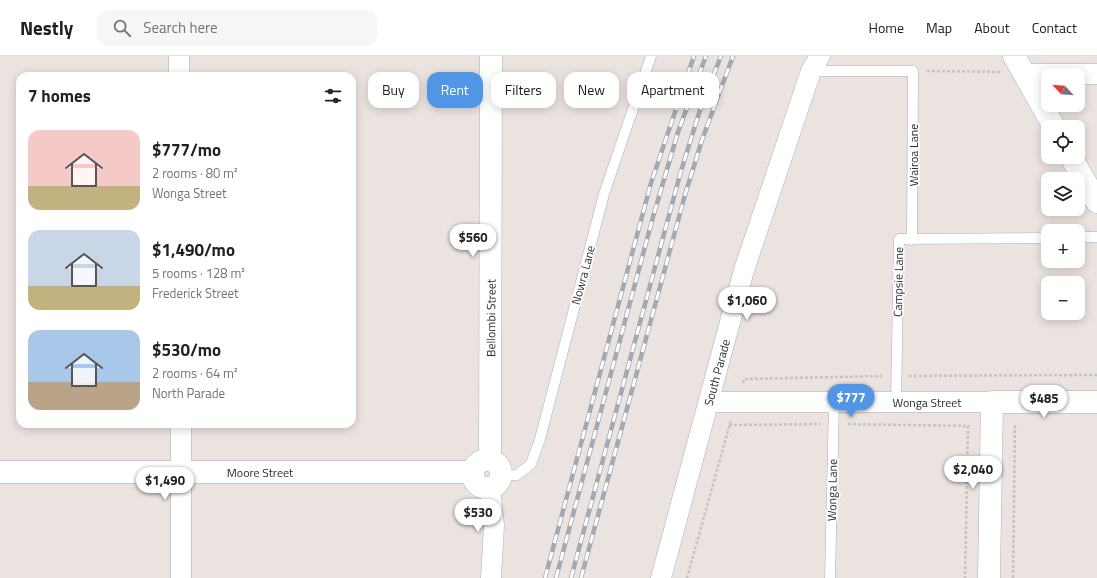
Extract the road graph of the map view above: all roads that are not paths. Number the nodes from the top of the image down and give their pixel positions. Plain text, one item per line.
1 (179, 56) edge
2 (491, 56) edge
3 (651, 56) edge
4 (816, 63) edge
5 (1019, 65) edge
6 (179, 72) edge
7 (1097, 74) edge
8 (1050, 120) edge
9 (1075, 164) edge
10 (1097, 202) edge
11 (1085, 237) edge
12 (1097, 237) edge
13 (1041, 238) edge
14 (912, 240) junction
15 (710, 402) junction
16 (834, 402) junction
17 (896, 402) junction
18 (992, 402) junction
19 (1097, 402) edge
20 (180, 428) edge
21 (0, 472) edge
22 (181, 473) junction
23 (494, 474) junction
24 (181, 578) edge
25 (491, 578) edge
26 (661, 578) edge
27 (830, 578) edge
28 (989, 578) edge

1 - 6 street
2 - 23 street, Bellombi Street
3 - 23 lane, Nowra Lane
4 - 14 lane, Wairoa Lane
4 - 15 street, South Parade
5 - 7 street
5 - 8 street
9 - 10 street
11 - 12 lane
13 - 14 lane, Campsie Lane
14 - 17 lane, Campsie Lane
15 - 16 street, Wonga Street
15 - 26 street, South Parade
16 - 17 street, Wonga Street
16 - 27 lane, Wonga Lane
17 - 18 street, Wonga Street
18 - 19 street, Wonga Street
18 - 28 street
20 - 22 street
21 - 22 street, Moore Street
22 - 23 street, Moore Street
22 - 24 street
23 - 25 street

